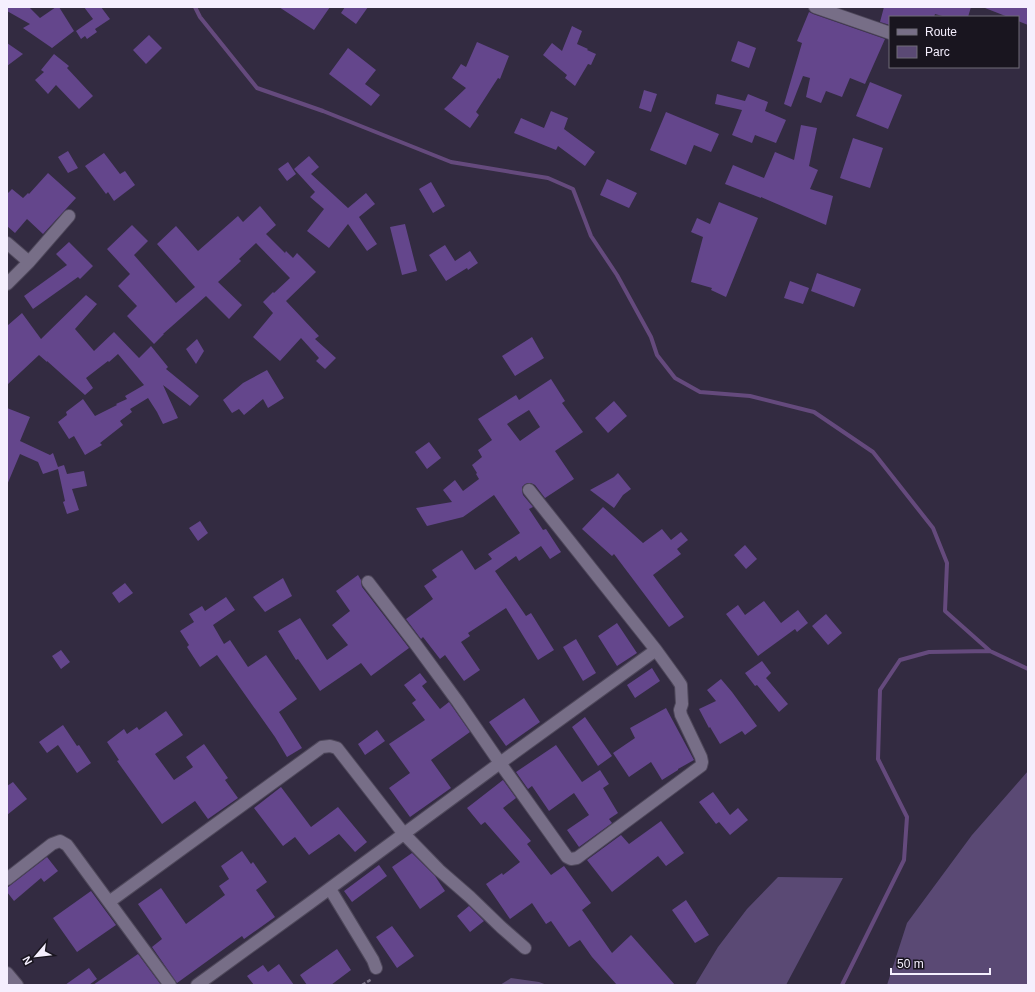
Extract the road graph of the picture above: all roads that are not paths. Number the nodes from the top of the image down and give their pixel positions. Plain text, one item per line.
1 (815, 7) edge
2 (889, 33) edge
3 (69, 216) dead end
4 (7, 243) edge
5 (29, 262) junction
6 (7, 284) edge
7 (529, 490) dead end
8 (368, 582) dead end
9 (656, 650) junction
10 (500, 763) junction
11 (404, 834) junction
12 (7, 879) edge
13 (330, 888) junction
14 (109, 902) junction
15 (525, 948) dead end
16 (376, 968) dead end
17 (7, 973) edge
18 (17, 985) edge
19 (170, 985) edge
20 (197, 985) edge

1 - 2 street
3 - 5 street
4 - 5 street
5 - 6 street
7 - 9 street
8 - 10 street
9 - 10 street
9 - 10 street
10 - 11 street
11 - 13 street
11 - 14 street
11 - 15 street
12 - 14 street
13 - 16 street
13 - 20 street
14 - 19 street
17 - 18 street

